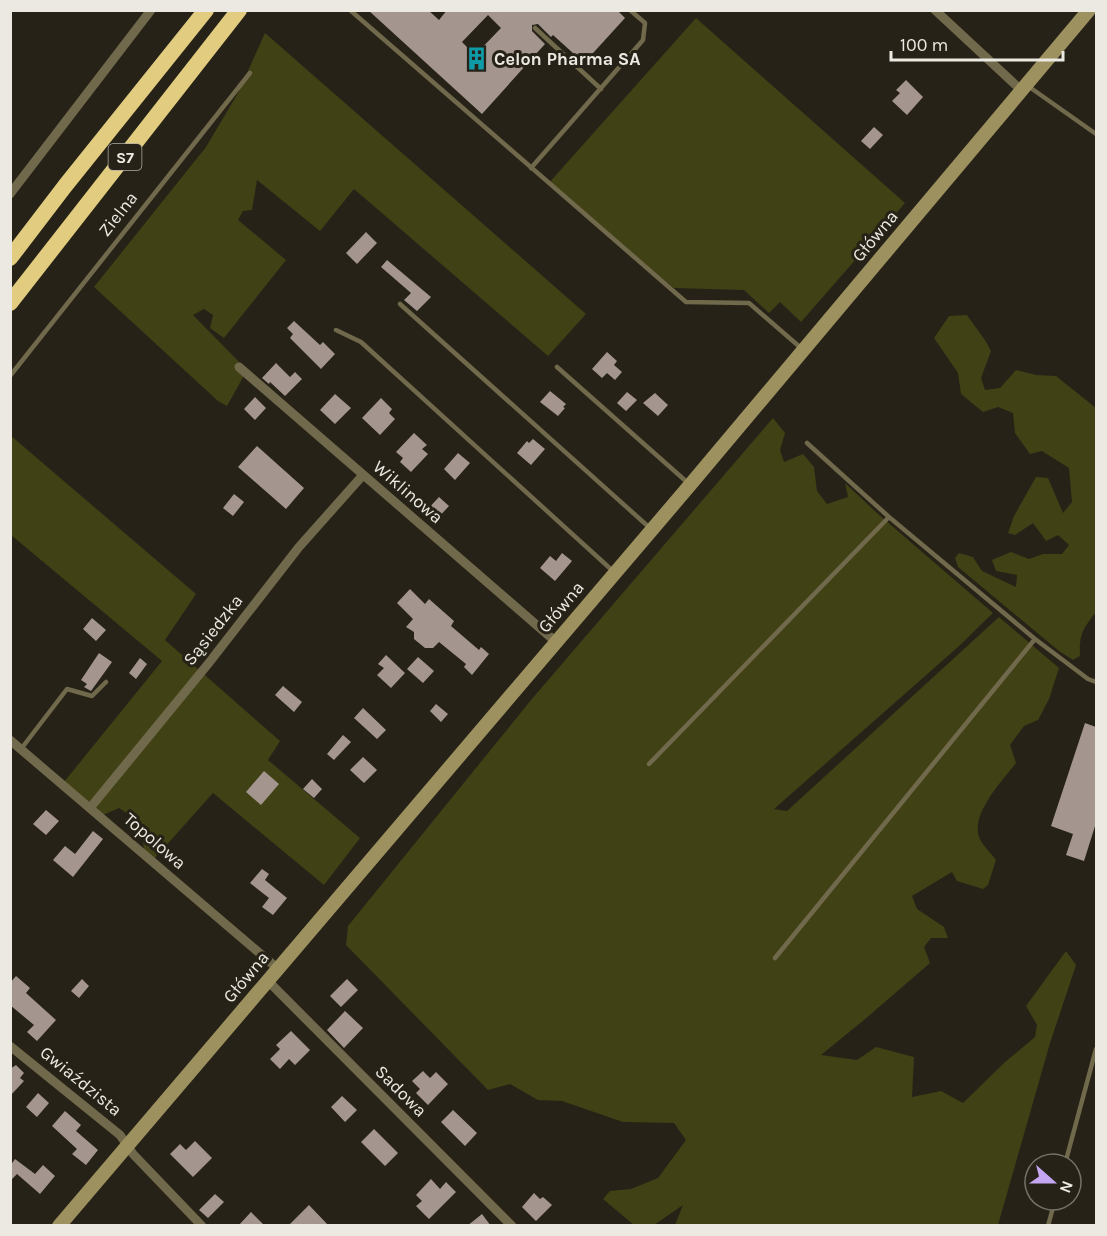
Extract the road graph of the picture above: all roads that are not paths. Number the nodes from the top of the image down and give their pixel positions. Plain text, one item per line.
1 (151, 10) edge
2 (206, 10) edge
3 (239, 10) edge
4 (350, 10) edge
5 (630, 10) edge
6 (935, 10) edge
7 (1089, 10) edge
8 (535, 28) dead end
9 (250, 73) dead end
10 (1024, 87) junction
11 (601, 89) junction
12 (1096, 134) edge
13 (531, 168) junction
14 (10, 194) edge
15 (10, 258) edge
16 (10, 303) edge
17 (400, 304) dead end
18 (336, 330) dead end
19 (803, 349) junction
20 (239, 367) dead end
21 (557, 367) dead end
22 (10, 376) edge
23 (807, 443) dead end
24 (363, 474) junction
25 (690, 485) junction
26 (889, 517) junction
27 (651, 529) junction
28 (614, 572) junction
29 (1035, 639) junction
30 (555, 641) junction
31 (106, 682) dead end
32 (1096, 682) edge
33 (10, 740) edge
34 (21, 749) junction
35 (649, 764) dead end
36 (90, 808) junction
37 (775, 958) dead end
38 (277, 968) junction
39 (267, 980) junction
40 (10, 1046) edge
41 (1096, 1049) edge
42 (128, 1145) junction
43 (1068, 1152) edge
44 (59, 1226) edge
45 (202, 1226) edge
46 (512, 1226) edge

1 - 14 street
2 - 15 highway, S7
3 - 16 highway, S7
4 - 13 lane
5 - 11 lane
6 - 10 street
7 - 10 main road, Główna
8 - 11 lane
9 - 22 lane, Zielna
10 - 12 lane
10 - 19 main road, Główna
11 - 13 lane
13 - 19 lane
17 - 27 lane
18 - 28 lane
19 - 25 main road, Główna
20 - 24 street, Wiklinowa
21 - 25 lane
23 - 26 lane
24 - 30 street, Wiklinowa
24 - 36 street, Sąsiedzka
25 - 27 main road, Główna
26 - 29 lane
26 - 35 lane
27 - 28 main road, Główna
28 - 30 main road, Główna
29 - 32 lane
29 - 37 lane
30 - 38 main road, Główna
31 - 34 lane
33 - 34 street, Topolowa
34 - 36 street, Topolowa
36 - 38 street, Topolowa
38 - 39 main road, Główna
39 - 42 main road, Główna
39 - 46 street, Sadowa
40 - 42 street, Gwiaździsta
41 - 43 lane
42 - 44 main road, Główna
42 - 45 street, Gwiaździsta

